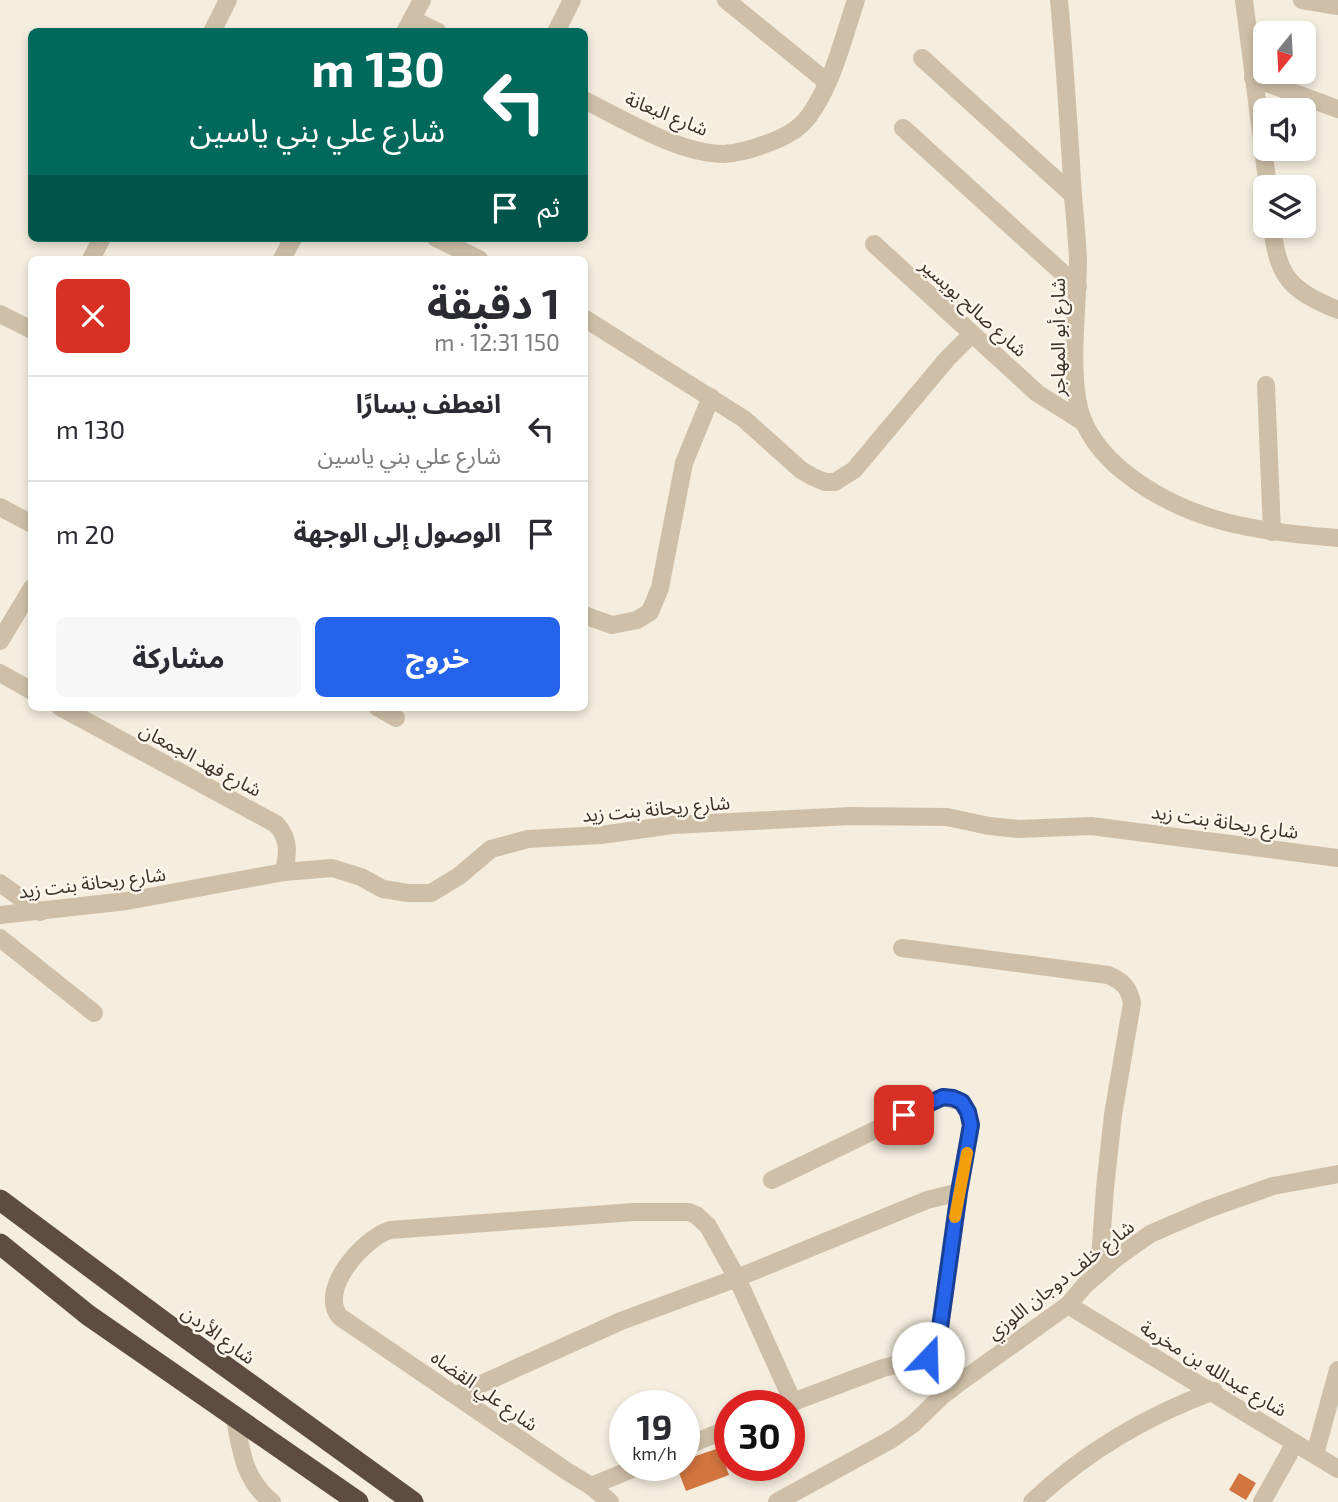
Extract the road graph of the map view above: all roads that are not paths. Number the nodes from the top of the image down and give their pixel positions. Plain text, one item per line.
1 (228, 0) edge
2 (422, 0) edge
3 (572, 0) edge
4 (726, 0) edge
5 (856, 0) edge
6 (1059, 0) edge
7 (1244, 0) edge
8 (1302, 0) edge
9 (1338, 6) edge
10 (408, 25) edge
11 (214, 28) edge
12 (558, 28) edge
13 (922, 58) dead end
14 (1253, 78) edge
15 (827, 82) junction
16 (1254, 84) edge
17 (1269, 84) edge
18 (588, 102) edge
19 (1338, 109) edge
20 (903, 128) dead end
21 (1266, 175) edge
22 (1073, 194) junction
23 (1273, 238) edge
24 (444, 242) edge
25 (874, 244) dead end
26 (473, 256) edge
27 (1078, 287) junction
28 (1338, 310) edge
29 (0, 314) edge
30 (588, 320) edge
31 (28, 328) edge
32 (972, 334) junction
33 (1266, 385) dead end
34 (711, 397) junction
35 (1083, 422) junction
36 (0, 507) edge
37 (28, 522) edge
38 (1272, 532) junction
39 (1338, 538) edge
40 (28, 595) edge
41 (588, 616) edge
42 (0, 641) edge
43 (0, 673) edge
44 (28, 689) edge
45 (67, 711) edge
46 (384, 711) edge
47 (396, 718) dead end
48 (1338, 858) edge
49 (284, 872) junction
50 (0, 883) edge
51 (40, 912) junction
52 (0, 915) edge
53 (0, 938) edge
54 (902, 948) dead end
55 (94, 1013) dead end
56 (1338, 1174) edge
57 (772, 1180) dead end
58 (959, 1192) junction
59 (0, 1200) edge
60 (0, 1244) edge
61 (1099, 1273) junction
62 (737, 1278) junction
63 (1068, 1305) junction
64 (930, 1360) junction
65 (1338, 1370) edge
66 (951, 1388) junction
67 (783, 1390) edge
68 (1214, 1391) junction
69 (457, 1395) junction
70 (805, 1398) edge
71 (235, 1419) junction
72 (1296, 1443) junction
73 (1315, 1454) junction
74 (1338, 1469) edge
75 (609, 1479) edge
76 (591, 1486) junction
77 (268, 1501) edge
78 (358, 1502) edge
79 (413, 1502) edge
80 (610, 1502) edge
81 (777, 1502) edge
82 (1032, 1502) edge
83 (1262, 1502) edge

1 - 11 street
2 - 10 street
3 - 12 street
4 - 15 street
5 - 15 street, شارع البعانة
6 - 22 street, شارع أبو المهاجر
7 - 14 street
8 - 9 street
13 - 22 street
15 - 18 street, شارع البعانة
16 - 21 street
17 - 19 street
20 - 27 street
22 - 27 street, شارع أبو المهاجر
23 - 28 street
24 - 26 street
25 - 32 street, شارع صالح بويسير
27 - 35 street, شارع أبو المهاجر
29 - 31 street
30 - 34 street
32 - 34 street
32 - 35 street, شارع صالح بويسير
33 - 38 street
34 - 41 street
35 - 38 street, شارع أبو المهاجر
36 - 37 street
38 - 39 street, شارع أبو المهاجر
40 - 42 street
43 - 44 street
45 - 49 street, شارع فهد الجمعان
46 - 47 street
48 - 49 street, شارع ريحانة بنت زيد
49 - 51 street, شارع ريحانة بنت زيد
50 - 51 street
51 - 52 street, شارع ريحانة بنت زيد
53 - 55 street
54 - 61 street
56 - 61 street, شارع خلف دوجان اللوزي
57 - 58 street
58 - 62 street
58 - 64 street
59 - 79 highway, شارع الأردن
60 - 71 highway
61 - 63 street, شارع خلف دوجان اللوزي
62 - 67 street
62 - 69 street
62 - 69 street, شارع علي القضاه
63 - 66 street, شارع خلف دوجان اللوزي
63 - 68 street, شارع عبدالله بن مخرمة
64 - 66 street
64 - 66 street
64 - 70 street
65 - 73 street
66 - 81 street, شارع خلف دوجان اللوزي
68 - 72 street, شارع عبدالله بن مخرمة
68 - 82 street
69 - 76 street, شارع علي القضاه
71 - 77 street
71 - 78 highway
72 - 73 street, شارع عبدالله بن مخرمة
72 - 83 street
73 - 74 street, شارع عبدالله بن مخرمة
75 - 76 street
76 - 80 street, شارع علي القضاه

